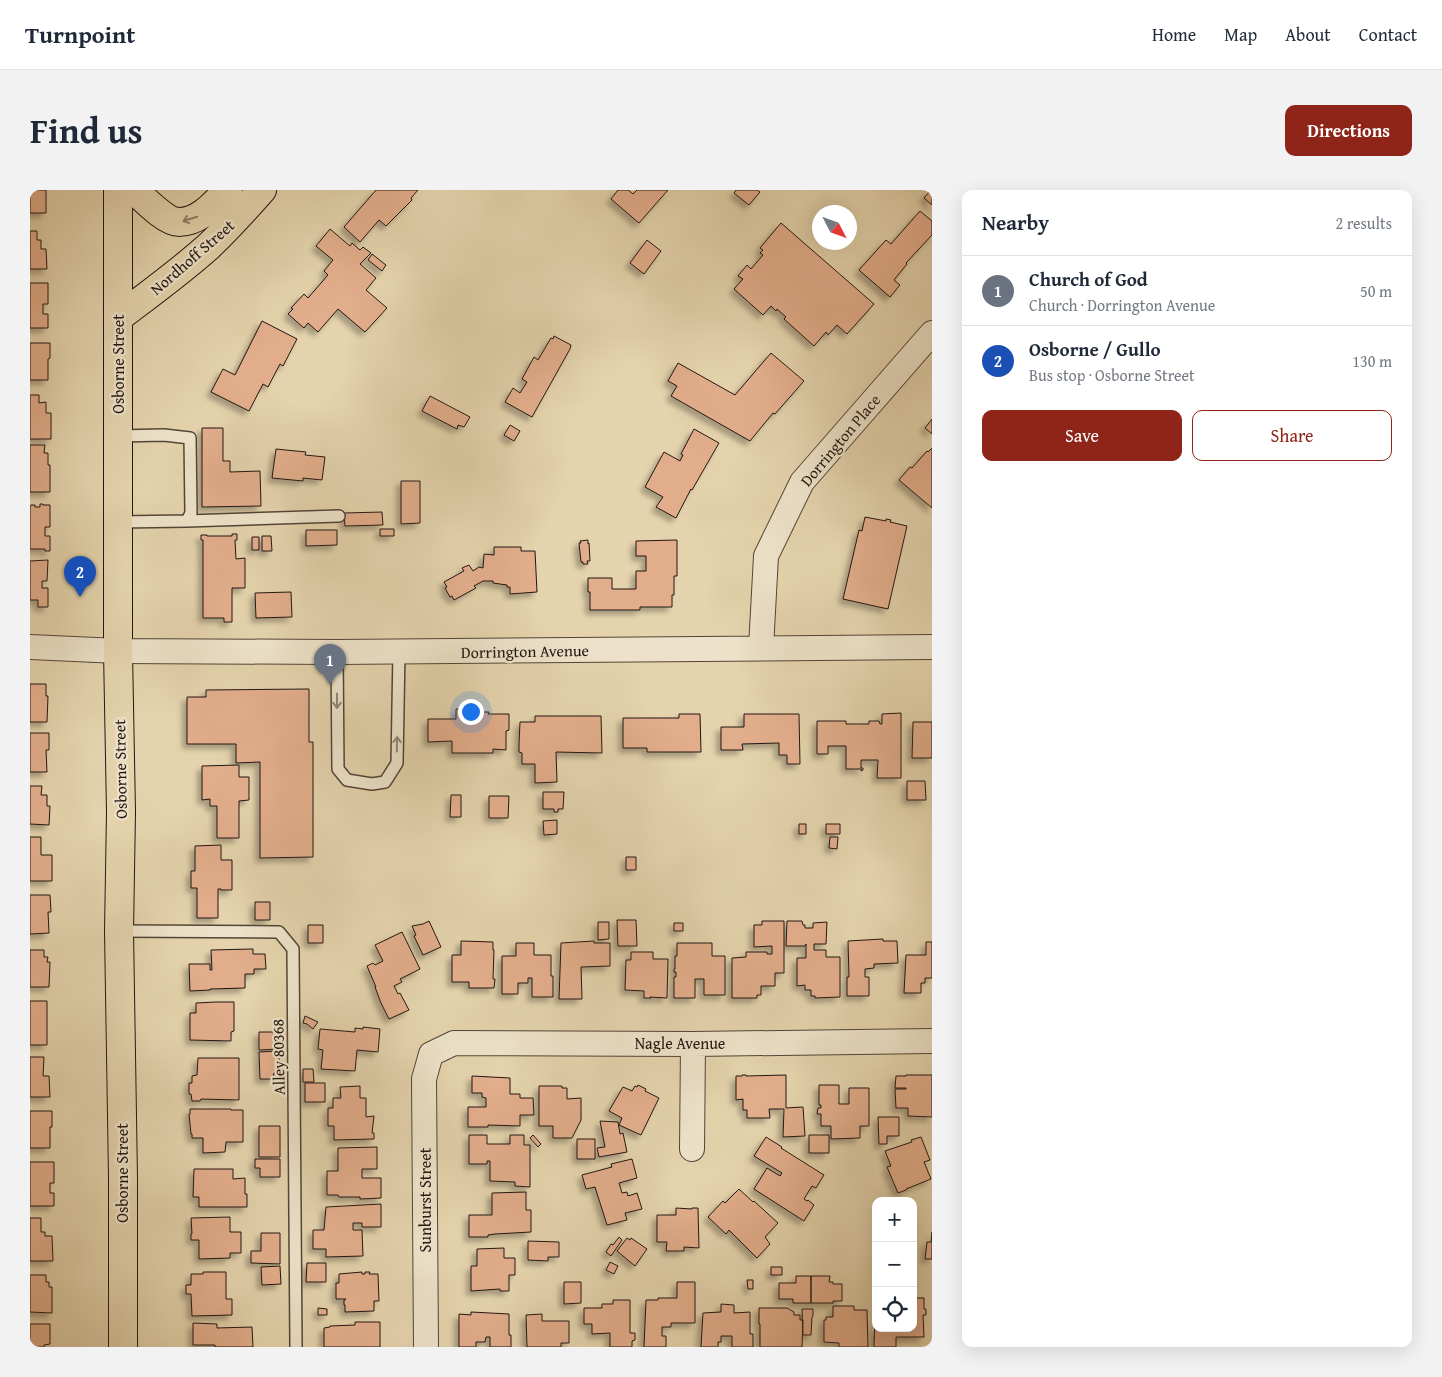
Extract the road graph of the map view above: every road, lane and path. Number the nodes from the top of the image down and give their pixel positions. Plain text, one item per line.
1 (118, 190) edge
2 (134, 190) edge
3 (228, 190) edge
4 (262, 190) edge
5 (118, 318) junction
6 (932, 333) edge
7 (118, 436) junction
8 (339, 516) dead end
9 (187, 521) junction
10 (118, 522) junction
11 (30, 647) edge
12 (932, 647) edge
13 (761, 648) junction
14 (118, 651) junction
15 (337, 652) junction
16 (399, 652) junction
17 (119, 931) junction
18 (932, 1042) edge
19 (692, 1044) junction
20 (431, 1054) joint
21 (692, 1149) dead end
22 (123, 1347) edge
23 (296, 1347) edge
24 (426, 1347) edge

1 - 5 main road, Osborne Street
3 -> 2 main road
4 - 5 main road, Nordhoff Street
5 - 7 main road, Osborne Street
6 - 13 street, Dorrington Place
7 - 9 lane
7 - 10 main road, Osborne Street
8 - 9 lane
9 - 10 lane
10 - 14 main road, Osborne Street
11 - 14 street, Dorrington Avenue
12 - 13 street, Dorrington Avenue
13 - 16 street, Dorrington Avenue
14 - 15 street, Dorrington Avenue
14 - 17 main road, Osborne Street
15 - 16 street, Dorrington Avenue
15 -> 16 lane
17 - 22 main road, Osborne Street
17 - 23 lane, Alley 80368
18 - 19 street, Nagle Avenue
19 - 20 street, Nagle Avenue
19 - 21 street
20 - 24 street, Sunburst Street

